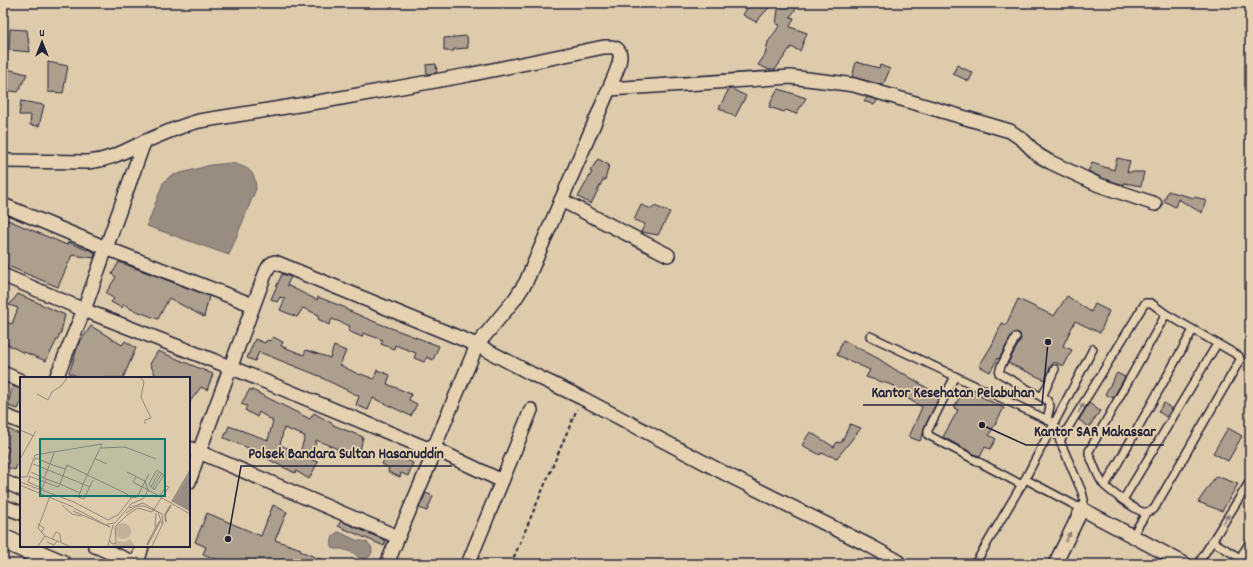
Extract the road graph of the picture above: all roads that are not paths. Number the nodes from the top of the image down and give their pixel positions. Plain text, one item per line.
1 (609, 89) junction
2 (144, 142) junction
3 (3, 161) edge
4 (561, 200) junction
5 (1155, 204) dead end
6 (3, 205) edge
7 (106, 248) junction
8 (668, 255) dead end
9 (3, 275) edge
10 (253, 305) junction
11 (84, 310) junction
12 (1166, 314) junction
13 (1193, 330) junction
14 (870, 336) dead end
15 (1016, 337) dead end
16 (1217, 344) junction
17 (477, 345) junction
18 (1093, 349) dead end
19 (230, 367) junction
20 (1055, 369) dead end
21 (3, 373) edge
22 (956, 376) junction
23 (56, 377) edge
24 (20, 381) edge
25 (1042, 397) junction
26 (531, 410) dead end
27 (3, 415) edge
28 (20, 422) edge
29 (1051, 422) junction
30 (1060, 441) junction
31 (431, 447) junction
32 (194, 450) edge
33 (190, 476) edge
34 (1250, 480) edge
35 (3, 481) edge
36 (502, 481) junction
37 (1024, 482) junction
38 (1105, 486) junction
39 (20, 489) edge
40 (1124, 500) junction
41 (3, 506) edge
42 (1082, 509) junction
43 (20, 512) edge
44 (1147, 512) junction
45 (1132, 536) junction
46 (398, 537) junction
47 (3, 539) edge
48 (1212, 541) junction
49 (1250, 542) edge
50 (20, 546) edge
51 (22, 547) edge
52 (97, 547) edge
53 (142, 547) edge
54 (113, 555) edge
55 (1238, 561) edge
56 (61, 564) edge
57 (137, 564) edge
58 (387, 564) edge
59 (468, 564) edge
60 (900, 564) edge
61 (976, 564) edge
62 (1055, 564) edge
63 (1185, 564) edge
64 (1198, 564) edge

1 - 2 street
1 - 4 street
1 - 5 street
2 - 3 street
2 - 7 street
4 - 8 street
4 - 17 street
6 - 7 street
7 - 10 street
7 - 11 street
9 - 11 street
10 - 17 street
10 - 19 street
11 - 19 street
11 - 23 street
12 - 13 lane
30 -> 12 lane
12 - 38 lane
13 - 16 lane
13 - 38 lane
14 - 22 lane
15 - 25 lane
16 - 40 lane
16 - 44 lane
17 - 31 street
17 - 60 street
18 - 29 lane
19 - 31 street
19 - 32 street
20 - 25 lane
21 - 24 street
22 - 29 lane
22 - 37 lane
25 - 29 lane
26 - 36 street
27 - 28 street
29 - 30 lane
29 - 37 lane
30 - 42 lane
31 - 36 street
31 - 46 street
32 - 33 street
32 - 46 street
48 -> 34 lane
35 - 39 street
36 - 59 street
37 - 42 lane
37 - 61 lane
38 - 40 lane
40 - 44 lane
41 - 43 street
42 - 45 street
62 -> 42 street
44 - 45 lane
45 - 63 street
46 - 58 street
47 - 50 main road
48 - 55 lane
48 - 64 lane
49 - 55 lane
51 - 56 main road
52 - 54 street
53 - 57 street
54 - 57 street

